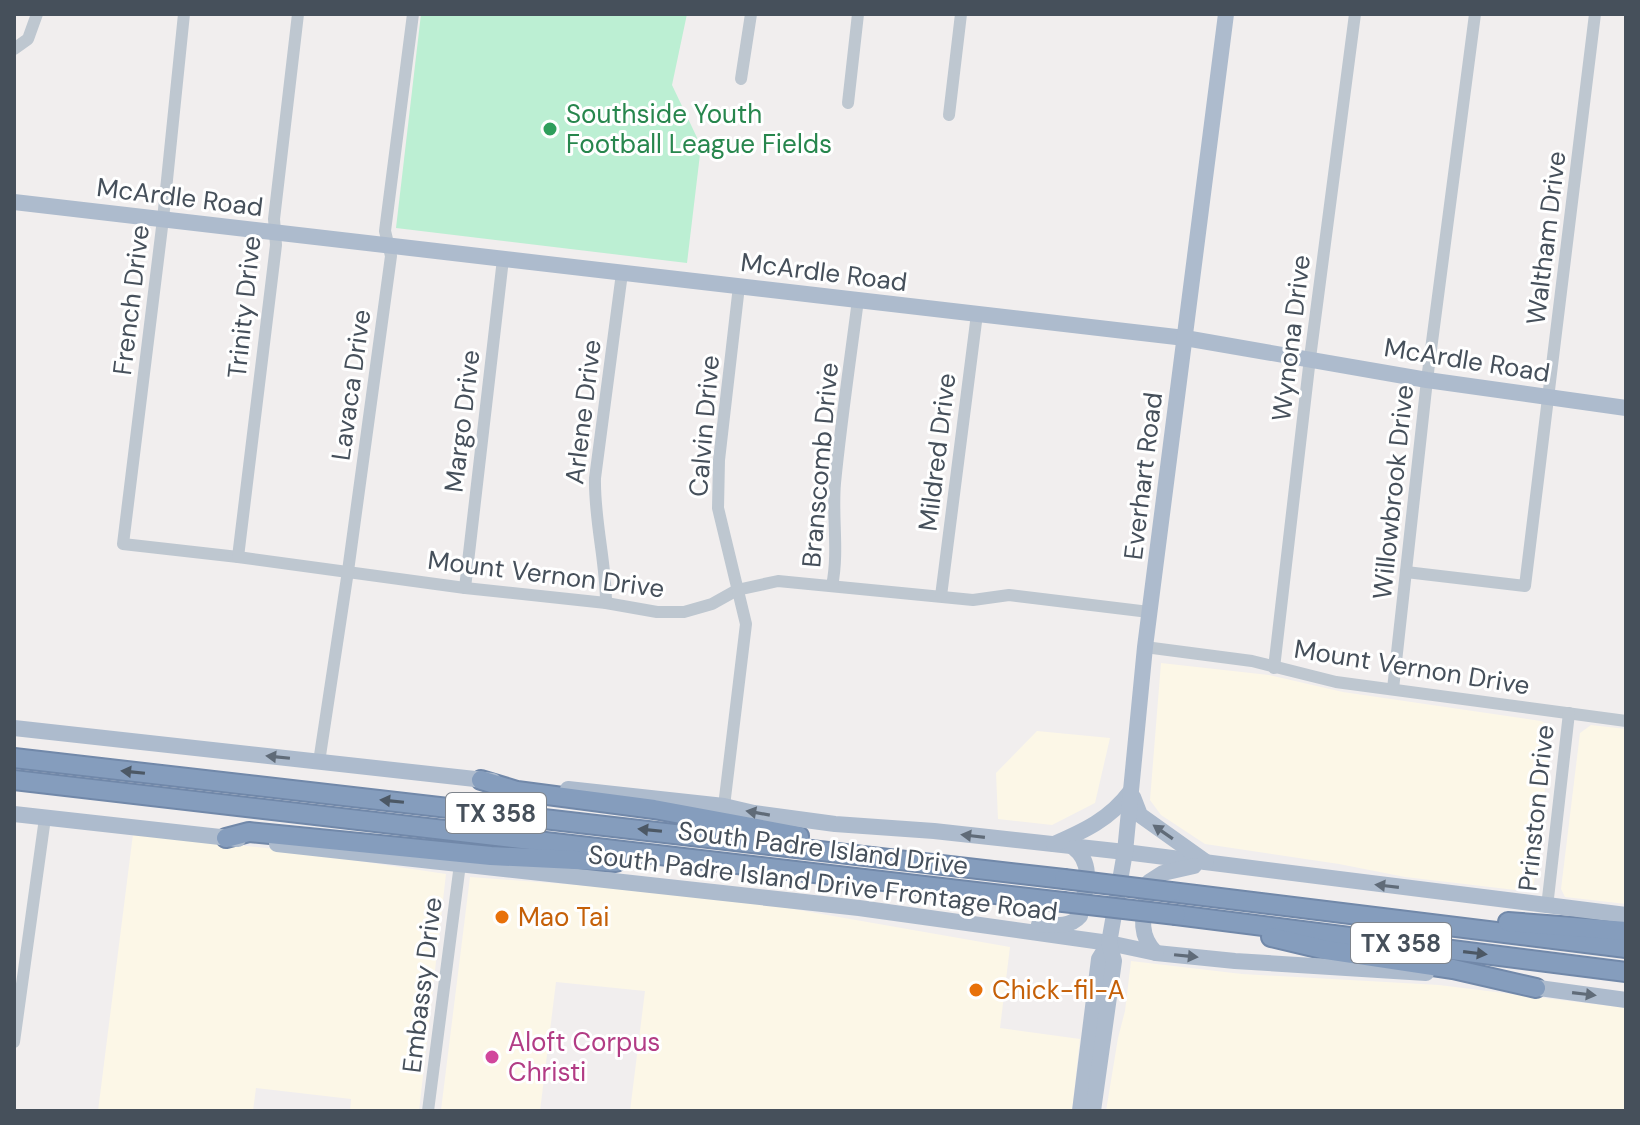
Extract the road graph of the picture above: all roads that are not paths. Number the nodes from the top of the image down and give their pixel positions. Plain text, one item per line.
1 (37, 14) edge
2 (184, 14) edge
3 (298, 14) edge
4 (413, 14) edge
5 (751, 14) edge
6 (858, 14) edge
7 (961, 14) edge
8 (1226, 14) edge
9 (1355, 14) edge
10 (1475, 14) edge
11 (1595, 14) edge
12 (14, 49) edge
13 (741, 79) dead end
14 (848, 103) dead end
15 (949, 115) dead end
16 (14, 202) edge
17 (163, 219) junction
18 (275, 232) junction
19 (388, 245) junction
20 (503, 259) junction
21 (622, 273) junction
22 (739, 286) junction
23 (858, 300) junction
24 (977, 314) junction
25 (1185, 338) junction
26 (1310, 358) junction
27 (1427, 380) junction
28 (1548, 398) junction
29 (1626, 408) edge
30 (123, 544) joint
31 (238, 557) junction
32 (348, 571) junction
33 (1406, 572) junction
34 (832, 586) junction
35 (465, 588) junction
36 (737, 590) junction
37 (941, 596) junction
38 (606, 603) junction
39 (1149, 612) junction
40 (1145, 647) junction
41 (1274, 668) junction
42 (1393, 689) junction
43 (1569, 713) junction
44 (1626, 721) edge
45 (14, 728) edge
46 (14, 758) edge
47 (319, 762) junction
48 (14, 780) edge
49 (481, 780) junction
50 (1130, 791) junction
51 (724, 806) junction
52 (14, 814) edge
53 (45, 818) junction
54 (226, 838) junction
55 (1051, 845) junction
56 (1074, 848) junction
57 (1125, 852) junction
58 (666, 856) junction
59 (1208, 862) junction
60 (460, 864) junction
61 (978, 867) junction
62 (1266, 904) junction
63 (1547, 907) junction
64 (1179, 915) junction
65 (1626, 915) edge
66 (945, 919) junction
67 (1626, 931) edge
68 (1109, 943) junction
69 (1626, 948) edge
70 (1156, 953) junction
71 (1626, 972) edge
72 (1536, 988) junction
73 (1626, 1000) edge
74 (14, 1042) edge
75 (428, 1111) edge
76 (1080, 1111) edge
77 (1093, 1111) edge

1 - 12 street
2 - 17 street, French Drive
3 - 18 street, Trinity Drive
4 - 19 street, Lavaca Drive
5 - 13 street
6 - 14 street
7 - 15 street
8 - 25 main road, Everhart Road
9 - 26 street, Wynona Drive
10 - 27 street, Willowbrook Drive
11 - 28 street, Waltham Drive
16 - 17 main road, McArdle Road
17 - 18 main road, McArdle Road
17 - 30 street, French Drive
18 - 19 main road, McArdle Road
18 - 31 street, Trinity Drive
19 - 20 main road, McArdle Road
19 - 32 street, Lavaca Drive
20 - 21 main road, McArdle Road
20 - 35 street, Margo Drive
21 - 22 main road, McArdle Road
21 - 38 street, Arlene Drive
22 - 23 main road, McArdle Road
22 - 36 street, Calvin Drive
23 - 24 main road, McArdle Road
23 - 34 street, Branscomb Drive
24 - 25 main road, McArdle Road
24 - 37 street, Mildred Drive
25 - 26 main road, McArdle Road
25 - 39 main road, Everhart Road
26 - 27 main road, McArdle Road
26 - 41 street, Wynona Drive
27 - 28 main road, McArdle Road
27 - 33 street, Willowbrook Drive
28 - 29 main road, McArdle Road
28 - 33 street, Waltham Drive
30 - 31 street, Mount Vernon Drive
31 - 32 street, Mount Vernon Drive
32 - 35 street, Mount Vernon Drive
32 - 47 street, Lavaca Drive
33 - 42 street, Willowbrook Drive
34 - 36 street, Mount Vernon Drive
34 - 37 street, Mount Vernon Drive
35 - 38 street, Mount Vernon Drive
36 - 38 street, Mount Vernon Drive
36 - 51 street, Calvin Drive
37 - 39 street, Mount Vernon Drive
39 - 40 main road, Everhart Road
40 - 41 street, Mount Vernon Drive
40 - 50 main road, Everhart Road
41 - 42 street, Mount Vernon Drive
42 - 43 street, Mount Vernon Drive
43 - 44 street, Mount Vernon Drive
43 - 63 street, Prinston Drive
47 -> 45 main road
61 -> 46 highway, South Padre Island Drive / TX 358
47 - 49 main road
48 - 58 highway, South Padre Island Drive / TX 358
49 - 51 main road
49 - 61 highway
50 - 55 main road
50 - 57 main road, Everhart Road
59 -> 50 main road
55 -> 51 main road
52 - 53 main road, South Padre Island Drive Frontage Road
53 - 54 main road, South Padre Island Drive Frontage Road
53 - 74 street
54 - 58 highway
54 - 60 main road, South Padre Island Drive Frontage Road
55 - 56 main road
56 - 57 main road
56 - 66 main road
57 - 59 main road
57 - 68 main road, Everhart Road
58 - 64 highway, South Padre Island Drive / TX 358, bridge
63 -> 59 main road
59 - 70 main road
60 - 66 main road, South Padre Island Drive Frontage Road
60 - 75 street, Embassy Drive
61 - 62 highway, South Padre Island Drive / TX 358, bridge
62 - 67 highway
62 - 69 highway, South Padre Island Drive / TX 358
63 - 65 main road
64 -> 71 highway, South Padre Island Drive / TX 358
64 - 72 highway
66 - 68 main road, South Padre Island Drive Frontage Road
68 - 70 main road, South Padre Island Drive Frontage Road
68 - 76 main road, Everhart Road
68 - 77 main road, Everhart Road
70 -> 72 main road, South Padre Island Drive Frontage Road
72 -> 73 main road, South Padre Island Drive Frontage Road

